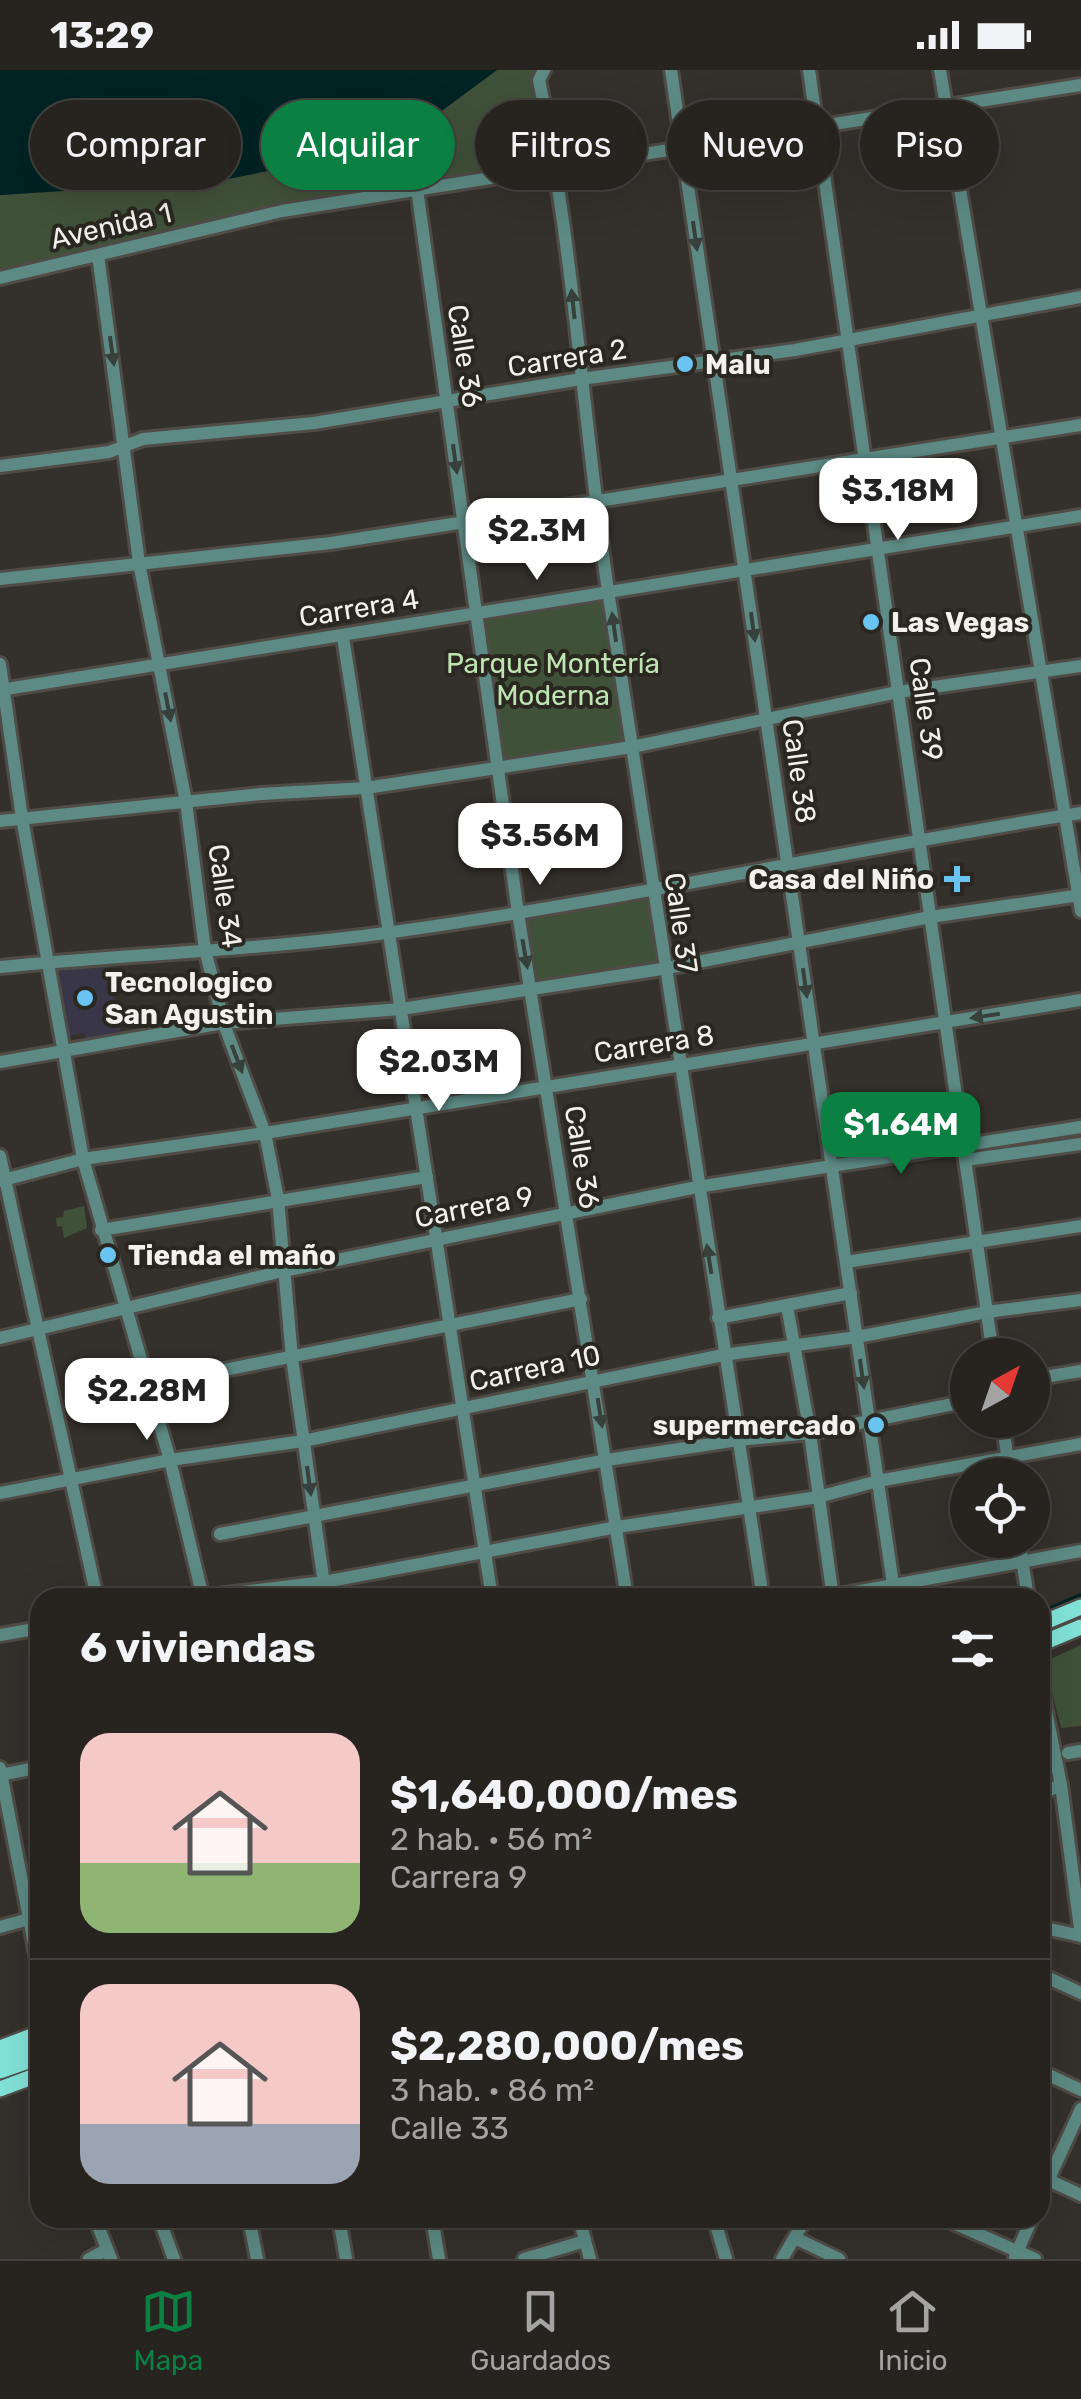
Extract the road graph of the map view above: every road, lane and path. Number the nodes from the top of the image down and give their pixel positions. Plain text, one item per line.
1 (671, 70) edge
2 (810, 70) edge
3 (940, 70) edge
4 (541, 72) edge
5 (1081, 85) edge
6 (546, 100) edge
7 (675, 100) edge
8 (814, 100) edge
9 (945, 100) edge
10 (980, 100) edge
11 (412, 190) edge
12 (417, 190) edge
13 (560, 190) edge
14 (688, 190) edge
15 (827, 190) edge
16 (960, 190) edge
17 (98, 255) junction
18 (0, 278) edge
19 (1081, 297) edge
20 (981, 315) junction
21 (848, 340) junction
22 (714, 362) junction
23 (581, 379) junction
24 (448, 402) junction
25 (1081, 425) edge
26 (1002, 439) junction
27 (126, 445) junction
28 (865, 457) junction
29 (0, 466) edge
30 (731, 478) junction
31 (596, 502) junction
32 (1081, 516) edge
33 (464, 523) junction
34 (1016, 525) junction
35 (878, 547) junction
36 (140, 563) junction
37 (744, 569) junction
38 (0, 580) edge
39 (609, 592) junction
40 (476, 615) junction
41 (342, 636) junction
42 (0, 664) edge
43 (160, 664) junction
44 (1081, 666) edge
45 (1041, 673) junction
46 (1, 690) edge
47 (898, 692) junction
48 (766, 718) junction
49 (632, 747) junction
50 (498, 768) junction
51 (366, 788) junction
52 (186, 802) junction
53 (1081, 814) edge
54 (1065, 816) junction
55 (22, 818) junction
56 (0, 822) edge
57 (919, 839) junction
58 (788, 864) junction
59 (651, 890) junction
60 (1080, 895) edge
61 (1081, 911) edge
62 (518, 913) junction
63 (930, 917) junction
64 (388, 932) junction
65 (799, 943) junction
66 (206, 950) junction
67 (50, 962) junction
68 (0, 967) edge
69 (662, 969) junction
70 (532, 990) junction
71 (1081, 1000) edge
72 (400, 1010) junction
73 (945, 1022) junction
74 (224, 1023) junction
75 (814, 1044) junction
76 (64, 1052) junction
77 (0, 1062) edge
78 (677, 1066) junction
79 (545, 1088) junction
80 (416, 1108) junction
81 (1081, 1127) edge
82 (265, 1133) junction
83 (1081, 1144) edge
84 (964, 1153) junction
85 (0, 1156) edge
86 (83, 1160) junction
87 (832, 1166) junction
88 (427, 1177) junction
89 (2, 1180) edge
90 (697, 1187) junction
91 (278, 1199) junction
92 (566, 1214) junction
93 (1081, 1226) edge
94 (101, 1230) junction
95 (436, 1239) junction
96 (976, 1242) junction
97 (846, 1262) junction
98 (284, 1271) junction
99 (850, 1294) junction
100 (581, 1299) junction
101 (1081, 1300) edge
102 (127, 1306) junction
103 (788, 1306) junction
104 (987, 1312) junction
105 (718, 1318) junction
106 (450, 1326) junction
107 (38, 1330) junction
108 (857, 1337) junction
109 (0, 1338) edge
110 (991, 1338) edge
111 (795, 1343) junction
112 (724, 1355) junction
113 (292, 1358) junction
114 (1081, 1372) edge
115 (1050, 1376) edge
116 (595, 1382) junction
117 (149, 1385) junction
118 (950, 1405) edge
119 (463, 1409) junction
120 (869, 1420) junction
121 (810, 1433) junction
122 (1005, 1438) edge
123 (738, 1440) junction
124 (303, 1441) junction
125 (1081, 1444) edge
126 (1008, 1456) junction
127 (170, 1460) junction
128 (607, 1460) junction
129 (71, 1480) junction
130 (878, 1480) junction
131 (474, 1484) junction
132 (0, 1494) edge
133 (818, 1496) junction
134 (748, 1506) junction
135 (314, 1516) junction
136 (617, 1527) junction
137 (220, 1534) dead end
138 (1081, 1551) edge
139 (485, 1554) junction
140 (1021, 1558) edge
141 (1022, 1562) junction
142 (324, 1582) junction
143 (95, 1588) edge
144 (197, 1588) edge
145 (274, 1588) edge
146 (325, 1588) edge
147 (490, 1588) edge
148 (625, 1588) edge
149 (762, 1588) edge
150 (828, 1588) edge
151 (894, 1588) edge
152 (907, 1588) edge
153 (1026, 1588) edge
154 (1081, 1607) edge
155 (1050, 1620) edge
156 (1081, 1627) edge
157 (30, 1630) edge
158 (0, 1635) edge
159 (1050, 1640) edge
160 (1050, 1730) edge
161 (30, 1768) edge
162 (0, 1773) edge
163 (1061, 1785) junction
164 (1050, 1790) edge
165 (30, 1897) edge
166 (30, 1919) edge
167 (0, 1927) edge
168 (1050, 1928) edge
169 (1081, 1936) edge
170 (1050, 1979) edge
171 (1081, 1993) edge
172 (30, 2037) edge
173 (0, 2048) edge
174 (30, 2049) edge
175 (0, 2060) edge
176 (30, 2060) edge
177 (0, 2071) edge
178 (1050, 2076) edge
179 (30, 2078) edge
180 (0, 2089) edge
181 (1081, 2090) edge
182 (1081, 2109) edge
183 (1050, 2167) edge
184 (1050, 2181) edge
185 (1081, 2195) edge
186 (99, 2228) edge
187 (163, 2228) edge
188 (251, 2228) edge
189 (341, 2228) edge
190 (434, 2228) edge
191 (582, 2228) edge
192 (717, 2228) edge
193 (800, 2228) edge
194 (962, 2228) edge
195 (1028, 2228) edge
196 (795, 2238) junction
197 (585, 2241) junction
198 (108, 2254) edge
199 (1016, 2255) edge
200 (89, 2259) edge
201 (174, 2259) edge
202 (257, 2259) edge
203 (346, 2259) edge
204 (439, 2259) edge
205 (524, 2259) edge
206 (590, 2259) edge
207 (726, 2259) edge
208 (782, 2259) edge
209 (840, 2259) edge
210 (1035, 2259) edge

1 - 7 street, Calle 38
2 - 8 street, Calle 39
3 - 9 street
4 - 6 street, Calle 37
5 - 10 street, Avenida 1
11 - 17 street, Avenida 1
12 - 24 street, Calle 36
23 -> 13 street, Calle 37
14 -> 22 street, Calle 38
15 - 21 street, Calle 39
16 - 20 street
17 - 18 street, Avenida 1
17 -> 27 street, Calle 34
19 - 20 street, Carrera 2
20 - 21 street, Carrera 2
20 - 26 street
21 - 22 street, Carrera 2
21 - 28 street, Calle 39
22 - 23 street, Carrera 2
22 - 30 street, Calle 38
23 - 24 street, Carrera 2
23 - 31 street, Calle 37
24 - 27 street, Carrera 2
24 -> 33 street, Calle 36
25 - 26 street
26 - 28 street
26 - 34 street
27 - 29 street, Carrera 2
27 - 36 street, Calle 34
28 - 30 street
28 - 35 street, Calle 39
30 - 31 street
30 - 37 street, Calle 38
31 - 33 street
31 - 39 street, Calle 37
32 - 34 street, Carrera 4
33 - 36 street
33 - 40 street, Calle 36
34 - 35 street, Carrera 4
34 - 45 street
35 - 37 street, Carrera 4
35 - 47 street, Calle 39
36 - 38 street
36 - 43 street, Calle 34
37 - 39 street, Carrera 4
37 -> 48 street, Calle 38
39 - 40 street, Carrera 4
49 -> 39 street, Calle 37
40 - 41 street, Carrera 4
40 - 50 street, Calle 36
41 - 43 street, Carrera 4
41 - 51 street
42 - 46 street
43 - 46 street, Carrera 4
43 -> 52 street, Calle 34
44 - 45 street
45 - 47 street
45 - 54 street
46 - 55 street
47 - 48 street
47 - 57 street, Calle 39
48 - 49 street
48 - 58 street, Calle 38
49 - 50 street
49 - 59 street, Calle 37
50 - 51 street
50 - 62 street, Calle 36
51 - 52 street
51 - 64 street
52 - 55 street
52 - 66 street, Calle 34
53 - 54 street
54 - 57 street
54 - 60 street
55 - 56 street
55 - 67 street
57 - 58 street
57 - 63 street, Calle 39
58 - 59 street
58 - 65 street, Calle 38
59 - 62 street
59 - 69 street, Calle 37
60 - 61 street
60 - 63 street
62 - 64 street
62 -> 70 street, Calle 36
63 - 65 street
63 - 73 street, Calle 39
64 - 66 street
64 - 72 street
65 - 69 street
65 -> 75 street, Calle 38
66 - 67 street
66 - 74 street, Calle 34
67 - 68 street
67 - 76 street
69 - 70 street
69 - 78 street, Calle 37
70 - 72 street
70 - 79 street, Calle 36
71 -> 73 street, Carrera 8
72 - 74 street
72 - 80 street
73 - 75 street, Carrera 8
73 - 84 street, Calle 39
74 - 76 street
74 -> 82 street, Calle 34
75 - 78 street, Carrera 8
75 - 87 street, Calle 38
76 - 77 street
76 - 86 street
78 - 79 street, Carrera 8
78 - 90 street, Calle 37
79 - 80 street, Carrera 8
79 - 92 street, Calle 36
80 - 82 street, Carrera 8
80 - 88 street
81 - 84 street, Carrera 9
82 - 86 street, Carrera 8
82 - 91 street, Calle 34
83 - 84 street, Carrera 9
84 - 87 street, Carrera 9
84 - 96 street, Calle 39
85 - 89 street
86 - 89 street, Carrera 8
86 - 94 street
87 - 90 street, Carrera 9
87 - 97 street, Calle 38
88 - 91 street
88 - 95 street
89 - 107 street
90 - 92 street, Carrera 9
105 -> 90 street, Calle 37
91 - 94 street
91 - 98 street, Calle 34
92 - 95 street, Carrera 9
92 - 100 street, Calle 36
93 - 96 street
94 - 102 street
95 - 98 street, Carrera 9
95 - 106 street
96 - 97 street
96 - 104 street, Calle 39
97 - 99 street, Calle 38
98 - 102 street, Carrera 9
98 - 113 street, Calle 34
99 - 103 street
99 - 108 street, Calle 38
100 - 106 street
100 - 116 street, Calle 36
101 - 104 street, Carrera 10
102 - 107 street, Carrera 9
102 - 117 street
103 - 105 street
103 - 111 street
104 - 108 street, Carrera 10
104 - 110 street, Calle 39
105 - 112 street, Calle 37
106 - 113 street
106 - 119 street
107 - 109 street, Carrera 9
107 - 129 street
108 - 111 street, Carrera 10
108 -> 120 street, Calle 38
111 - 112 street, Carrera 10
111 - 121 street
112 - 116 street, Carrera 10
112 - 123 street, Calle 37
113 - 117 street
113 - 124 street, Calle 34
114 - 115 street
116 - 119 street, Carrera 10
116 -> 128 street, Calle 36
117 - 127 street
118 - 120 street
119 - 124 street, Carrera 10
119 - 131 street
120 - 121 street
120 - 130 street, Calle 38
121 - 123 street
121 - 133 street
122 - 126 street
123 - 128 street
123 - 134 street, Calle 37
124 - 127 street, Carrera 10
124 -> 135 street, Calle 34
125 - 126 street
126 - 130 street
127 - 129 street, Carrera 10
127 - 144 street
128 - 131 street
128 - 136 street, Calle 36
129 - 132 street, Carrera 10
129 - 143 street
130 - 133 street
130 - 151 street, Calle 38
131 - 135 street
131 - 139 street
133 - 134 street
133 - 150 street
134 - 136 street
134 - 149 street, Calle 37
135 - 137 street
135 - 142 street, Calle 34
136 - 139 street
136 - 148 street, Calle 36
138 - 141 street
139 - 142 street
139 - 147 street
140 - 141 street
141 - 152 street
141 - 153 street
142 - 145 street
142 - 146 street, Calle 34
154 - 155 main road
156 - 159 main road
157 - 158 street
160 - 163 street
161 - 162 street
162 - 165 street
163 - 164 street
163 - 169 street
166 - 167 street
168 - 169 street
170 - 171 street
172 - 173 main road
174 - 175 main road
176 - 177 main road
178 - 181 street
179 - 180 main road
182 - 183 street
184 - 185 street
186 - 198 street
187 - 201 street
188 - 202 street
189 - 203 street
190 - 204 street
191 - 197 street
192 - 207 street
193 - 196 street
194 - 199 street
195 - 199 street
196 - 208 street
196 - 209 street
197 - 205 street
197 - 206 street
198 - 200 street
199 - 210 street

